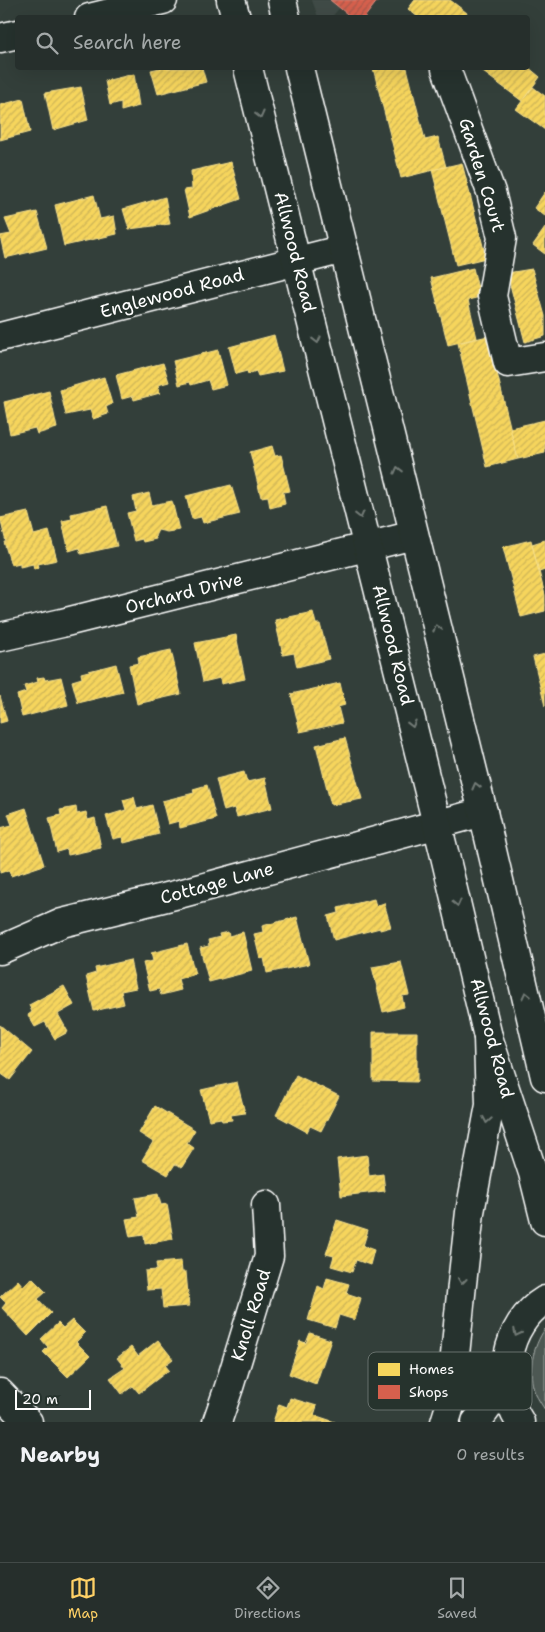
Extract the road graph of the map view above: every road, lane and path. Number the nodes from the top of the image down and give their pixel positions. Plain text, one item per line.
1 (163, 0) edge
2 (231, 0) edge
3 (282, 0) edge
4 (101, 15) edge
5 (235, 15) edge
6 (285, 15) edge
7 (15, 35) edge
8 (0, 38) edge
9 (249, 70) edge
10 (299, 70) edge
11 (446, 70) edge
12 (344, 250) junction
13 (297, 260) junction
14 (0, 337) edge
15 (545, 357) edge
16 (414, 535) junction
17 (368, 546) junction
18 (0, 637) edge
19 (482, 812) junction
20 (437, 824) junction
21 (0, 950) edge
22 (488, 1037) junction
23 (545, 1076) edge
24 (266, 1205) dead end
25 (545, 1221) edge
26 (543, 1299) edge
27 (455, 1352) edge
28 (509, 1352) edge
29 (0, 1393) edge
30 (449, 1410) edge
31 (486, 1410) edge
32 (513, 1410) edge
33 (28, 1422) edge
34 (216, 1422) edge
35 (445, 1422) edge
36 (476, 1422) edge
37 (520, 1422) edge

1 - 4 main road
2 - 5 main road
3 - 6 main road
7 - 8 main road
9 -> 13 main road, Allwood Road
10 - 12 main road
11 - 15 main road, Garden Court
12 - 13 main road, Englewood Road
16 -> 12 main road
13 - 14 main road, Englewood Road
13 -> 17 main road, Allwood Road
16 - 17 main road, Orchard Drive
19 -> 16 main road
17 - 18 main road, Orchard Drive
17 -> 20 main road, Allwood Road
19 - 20 main road, Cottage Lane
23 -> 19 main road
20 - 21 main road, Cottage Lane
20 -> 22 main road, Allwood Road
22 - 25 main road, Allwood Road
22 -> 27 main road
24 - 34 main road, Knoll Road
26 -> 28 main road
29 - 33 main road
30 -> 35 main road
31 - 36 main road
32 - 37 main road

